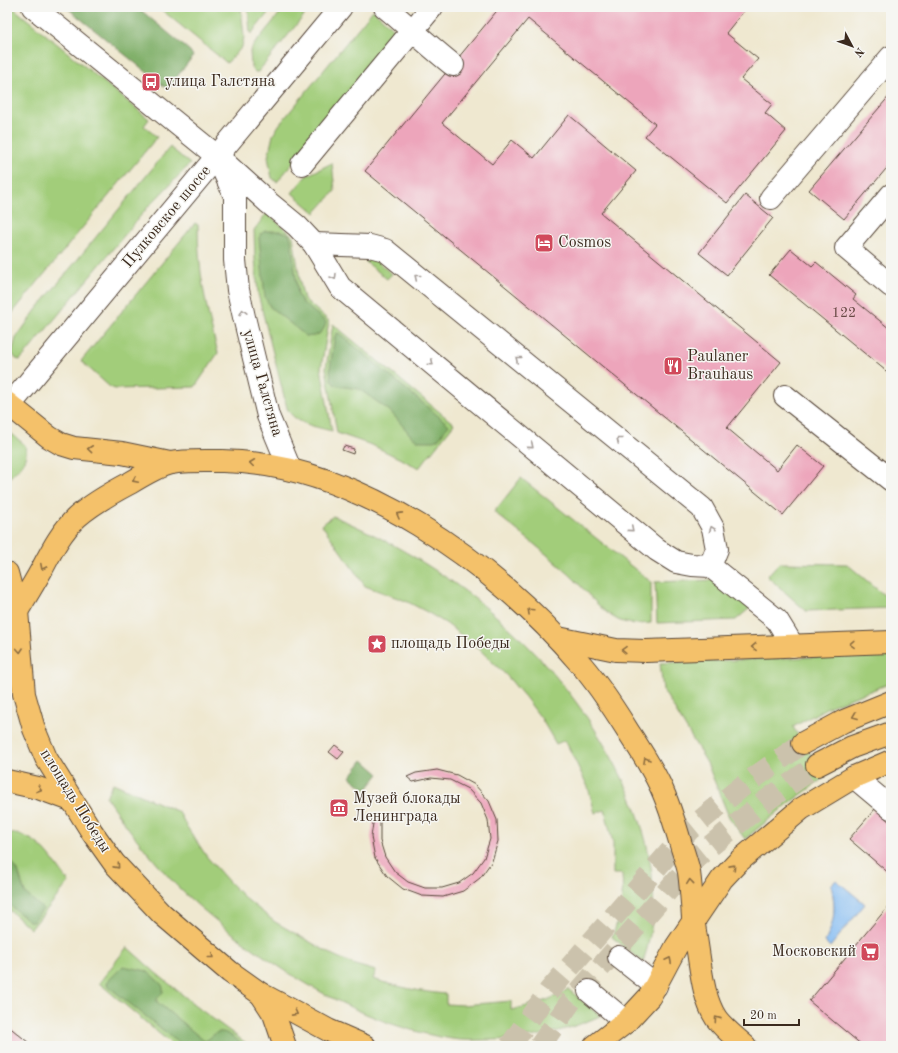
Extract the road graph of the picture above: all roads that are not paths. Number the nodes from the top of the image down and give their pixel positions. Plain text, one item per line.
1 (33, 7) edge
2 (341, 7) edge
3 (385, 7) edge
4 (432, 7) edge
5 (413, 30) junction
6 (891, 57) edge
7 (453, 65) dead end
8 (218, 157) junction
9 (302, 164) dead end
10 (891, 195) edge
11 (771, 198) dead end
12 (314, 244) junction
13 (891, 286) edge
14 (785, 396) dead end
15 (8, 404) edge
16 (170, 463) junction
17 (290, 469) junction
18 (891, 480) edge
19 (710, 566) junction
20 (7, 573) edge
21 (12, 620) edge
22 (558, 638) junction
23 (891, 642) edge
24 (793, 646) junction
25 (891, 702) edge
26 (891, 733) edge
27 (802, 743) tunnel mouth
28 (891, 761) edge
29 (817, 765) tunnel mouth
30 (854, 778) junction
31 (7, 781) edge
32 (71, 800) junction
33 (891, 808) edge
34 (694, 921) junction
35 (619, 957) dead end
36 (656, 986) junction
37 (589, 991) dead end
38 (261, 994) junction
39 (626, 1022) junction
40 (285, 1046) edge
41 (365, 1046) edge
42 (595, 1046) edge
43 (745, 1046) edge

1 - 8 street, Пулковское шоссе
2 - 8 street
3 - 5 street
4 - 5 street
5 - 7 street
5 - 9 street
6 - 11 street
8 - 12 street
8 - 15 street, Пулковское шоссе
17 -> 8 street, улица Галстяна
10 - 13 street
12 -> 19 street
19 -> 12 street
14 - 18 street
16 -> 15 main road, Пулковское шоссе
17 -> 16 main road
16 -> 21 main road
22 -> 17 main road
19 - 24 street
20 - 21 main road
21 -> 32 main road, площадь Победы
24 -> 22 main road
34 -> 22 main road
23 -> 24 main road
25 -> 27 main road
26 - 29 main road
28 - 30 main road
30 - 33 street
34 -> 30 main road
31 -> 32 main road
32 -> 38 main road, площадь Победы
36 -> 34 main road
43 -> 34 main road
35 - 36 street
36 - 39 main road
37 - 39 street
38 - 40 main road
38 -> 41 main road, площадь Победы
39 - 42 main road

